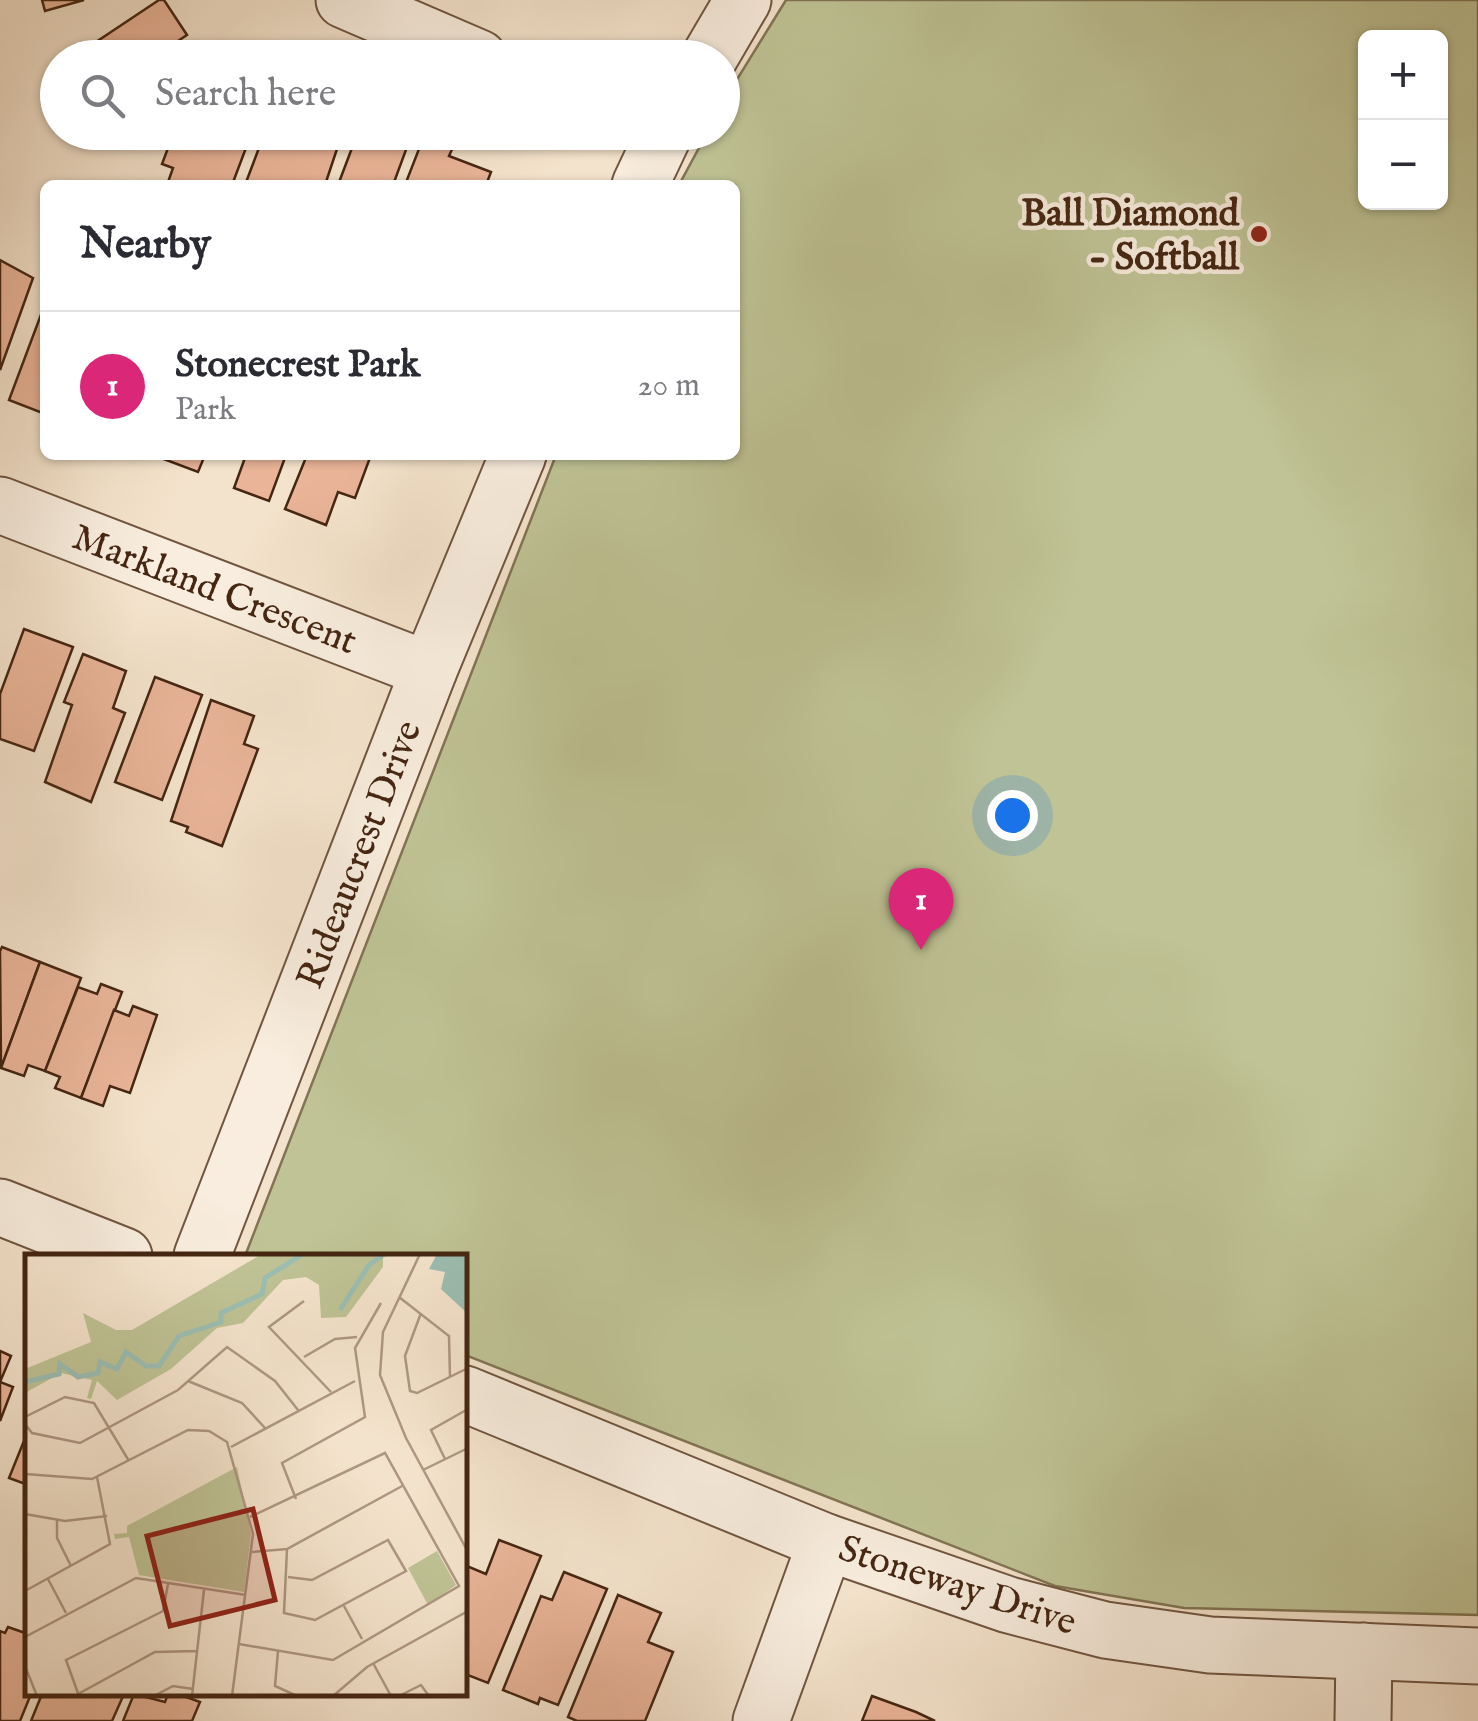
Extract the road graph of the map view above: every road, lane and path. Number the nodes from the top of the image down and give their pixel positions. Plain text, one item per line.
1 (344, 0) edge
2 (743, 0) edge
3 (437, 40) edge
4 (719, 40) edge
5 (654, 150) edge
6 (642, 180) edge
7 (516, 460) edge
8 (0, 506) edge
9 (429, 670) junction
10 (0, 1207) edge
11 (119, 1254) edge
12 (203, 1254) edge
13 (468, 1395) edge
14 (826, 1542) junction
15 (1364, 1651) junction
16 (1478, 1656) edge
17 (761, 1721) edge
18 (1363, 1721) edge

1 - 3 street
2 - 4 street
5 - 6 street
7 - 9 street, Rideaucrest Drive
8 - 9 street, Markland Crescent
9 - 12 street, Rideaucrest Drive
10 - 11 street
13 - 14 street, Stoneway Drive
14 - 15 street, Stoneway Drive
14 - 17 street
15 - 16 street, Stoneway Drive
15 - 18 street

